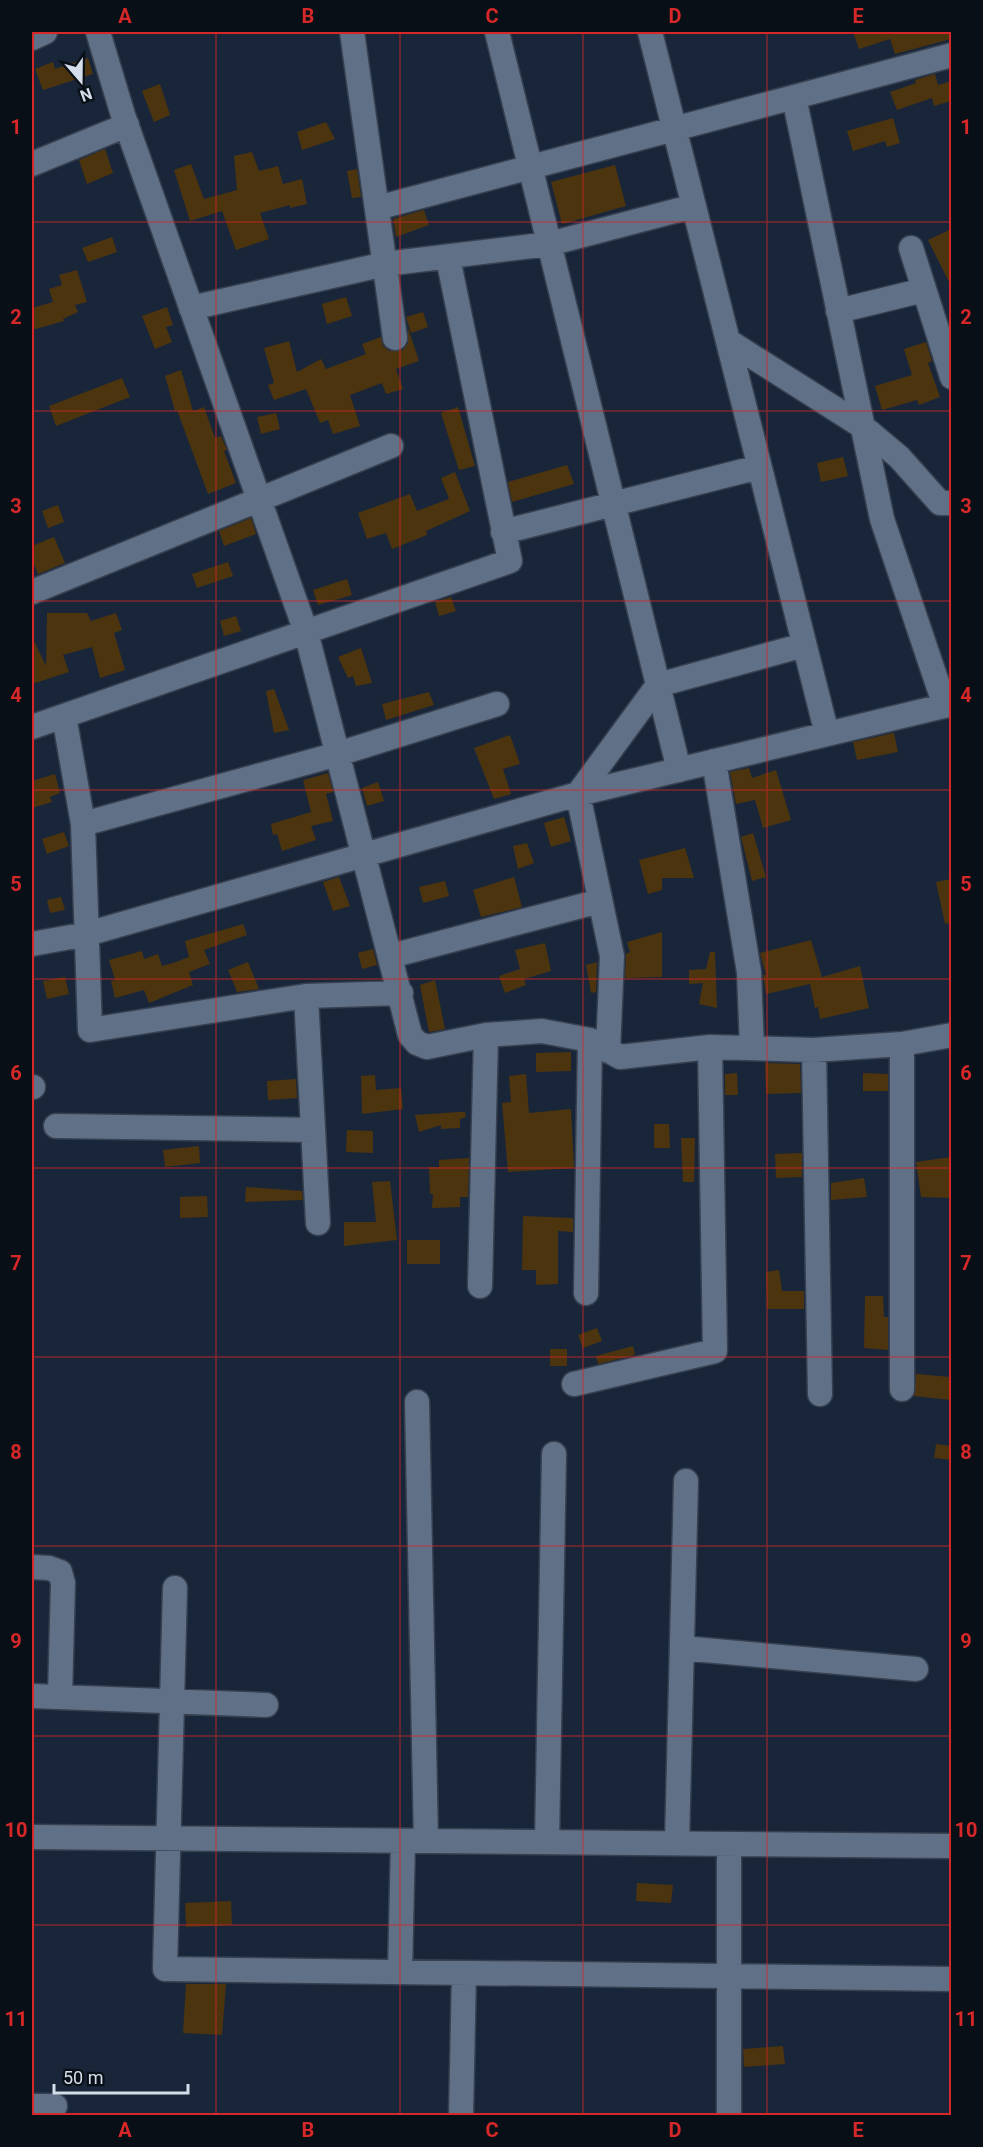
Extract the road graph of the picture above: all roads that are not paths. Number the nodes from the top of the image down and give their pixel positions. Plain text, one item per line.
1 (45, 32) edge
2 (98, 32) edge
3 (352, 32) edge
4 (497, 32) edge
5 (650, 32) edge
6 (32, 38) edge
7 (951, 55) edge
8 (794, 97) junction
9 (127, 125) junction
10 (674, 129) junction
11 (32, 164) edge
12 (530, 167) junction
13 (694, 206) junction
14 (377, 208) junction
15 (549, 244) junction
16 (911, 248) dead end
17 (448, 258) junction
18 (385, 264) junction
19 (924, 290) junction
20 (191, 308) junction
21 (838, 311) junction
22 (396, 338) dead end
23 (728, 341) junction
24 (951, 377) edge
25 (862, 426) junction
26 (391, 446) dead end
27 (759, 467) junction
28 (259, 500) junction
29 (951, 503) edge
30 (614, 504) junction
31 (503, 532) junction
32 (32, 592) edge
33 (306, 632) junction
34 (804, 645) junction
35 (658, 685) junction
36 (497, 704) dead end
37 (948, 705) edge
38 (64, 716) junction
39 (32, 727) edge
40 (826, 734) junction
41 (338, 754) junction
42 (714, 761) junction
43 (680, 770) junction
44 (578, 794) junction
45 (83, 824) junction
46 (364, 854) junction
47 (600, 901) junction
48 (87, 933) junction
49 (32, 944) edge
50 (392, 956) junction
51 (401, 993) junction
52 (306, 996) junction
53 (486, 1035) junction
54 (951, 1035) edge
55 (902, 1044) junction
56 (599, 1045) junction
57 (710, 1047) junction
58 (752, 1048) junction
59 (814, 1050) junction
60 (57, 1126) dead end
61 (313, 1130) junction
62 (318, 1223) dead end
63 (480, 1286) dead end
64 (586, 1293) dead end
65 (574, 1384) dead end
66 (902, 1389) dead end
67 (820, 1394) dead end
68 (417, 1402) dead end
69 (554, 1454) dead end
70 (686, 1481) dead end
71 (32, 1567) edge
72 (175, 1588) dead end
73 (682, 1647) junction
74 (916, 1669) dead end
75 (32, 1696) edge
76 (60, 1697) junction
77 (172, 1701) junction
78 (266, 1705) dead end
79 (32, 1837) edge
80 (168, 1838) junction
81 (414, 1841) junction
82 (547, 1842) junction
83 (677, 1844) junction
84 (729, 1844) junction
85 (951, 1846) edge
86 (400, 1972) junction
87 (464, 1973) junction
88 (729, 1976) junction
89 (951, 1979) edge
90 (32, 2106) edge
91 (55, 2106) dead end
92 (461, 2115) edge
93 (729, 2115) edge

1 - 6 street
2 - 9 street
3 - 14 street
4 - 12 street
5 - 10 street
7 - 8 street
8 - 10 street
8 - 21 street
9 - 11 street
9 - 20 street
10 - 12 street
10 - 13 street
12 - 14 street
12 - 15 street
13 - 15 street
13 - 23 street
14 - 18 street
15 - 17 street
15 - 30 street
16 - 19 street
17 - 18 street
17 - 31 street
18 - 20 street
18 - 22 street
19 - 21 street
19 - 24 street
20 - 28 street
21 - 25 street
23 - 25 street
23 - 27 street
25 - 29 street
25 - 37 street
26 - 28 street
27 - 30 street
27 - 34 street
28 - 32 street
28 - 33 street
30 - 31 street
30 - 35 street
31 - 33 street
33 - 38 street
33 - 41 street
34 - 35 street
34 - 40 street
35 - 43 street
35 - 44 street
36 - 41 street
37 - 40 street
38 - 39 street
38 - 45 street
40 - 42 street
41 - 45 street
41 - 46 street
42 - 43 street
42 - 58 street
43 - 44 street
44 - 46 street
44 - 47 street
45 - 48 street
46 - 48 street
46 - 50 street
47 - 50 street
47 - 56 street
48 - 49 street
48 - 52 street
50 - 51 street
51 - 52 street
51 - 53 street
52 - 61 street
53 - 56 street
53 - 63 street
54 - 55 street
55 - 59 street
55 - 66 street
56 - 57 street
56 - 64 street
57 - 58 street
57 - 65 street
58 - 59 street
59 - 67 street
60 - 61 street
61 - 62 street
68 - 81 street
69 - 82 street
70 - 73 street
71 - 76 street
72 - 77 street
73 - 74 street
73 - 83 street
75 - 76 street
76 - 77 street
77 - 78 street
77 - 80 street
79 - 80 street
80 - 81 street
80 - 86 street
81 - 82 street
81 - 86 street
82 - 83 street
83 - 84 street
84 - 85 street
84 - 88 street
86 - 87 street
87 - 88 street
87 - 92 street
88 - 89 street
88 - 93 street
90 - 91 street

